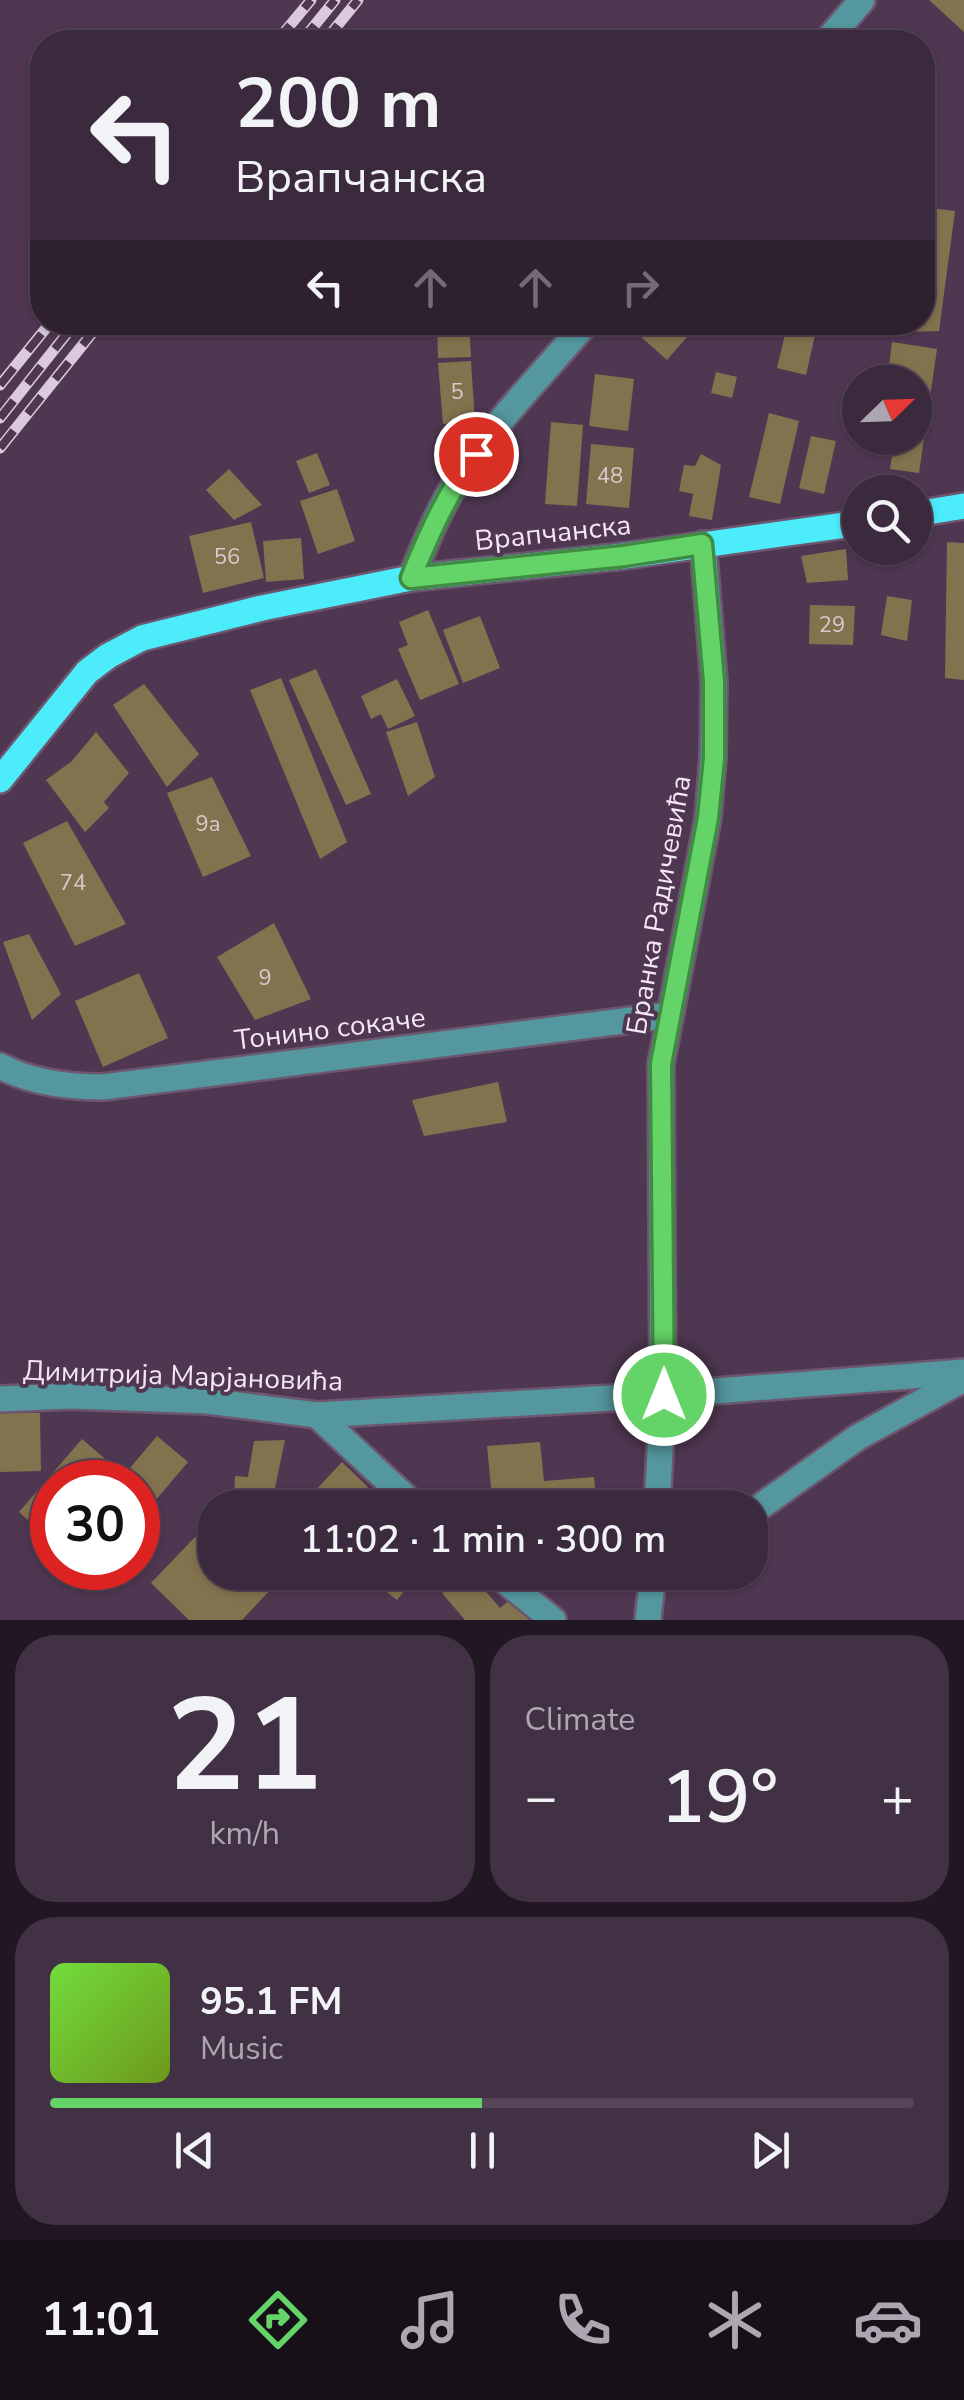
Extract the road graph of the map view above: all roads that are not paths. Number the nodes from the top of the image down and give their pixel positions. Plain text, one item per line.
1 (862, 0) edge
2 (836, 30) edge
3 (576, 335) edge
4 (964, 506) edge
5 (932, 511) edge
6 (842, 525) edge
7 (702, 544) junction
8 (411, 578) junction
9 (0, 780) edge
10 (670, 1016) junction
11 (0, 1066) edge
12 (964, 1375) edge
13 (664, 1395) junction
14 (0, 1399) edge
15 (317, 1414) junction
16 (398, 1490) edge
17 (658, 1490) edge
18 (768, 1501) edge
19 (516, 1590) edge
20 (655, 1590) edge
21 (553, 1620) edge
22 (648, 1620) edge

1 - 2 street
3 - 8 street
4 - 5 main road
6 - 7 main road, Врапчанска
7 - 8 main road, Врапчанска
7 - 10 street, Бранка Радичевића
8 - 9 main road, Врапчанска
10 - 11 street, Тонино сокаче
10 - 13 street, Бранка Радичевића
12 - 13 street, Димитрија Марјановића
12 - 18 street, Димитрија Марјановића
13 - 15 street, Димитрија Марјановића
13 - 17 street
14 - 15 street, Димитрија Марјановића
15 - 16 street
19 - 21 street
20 - 22 street

